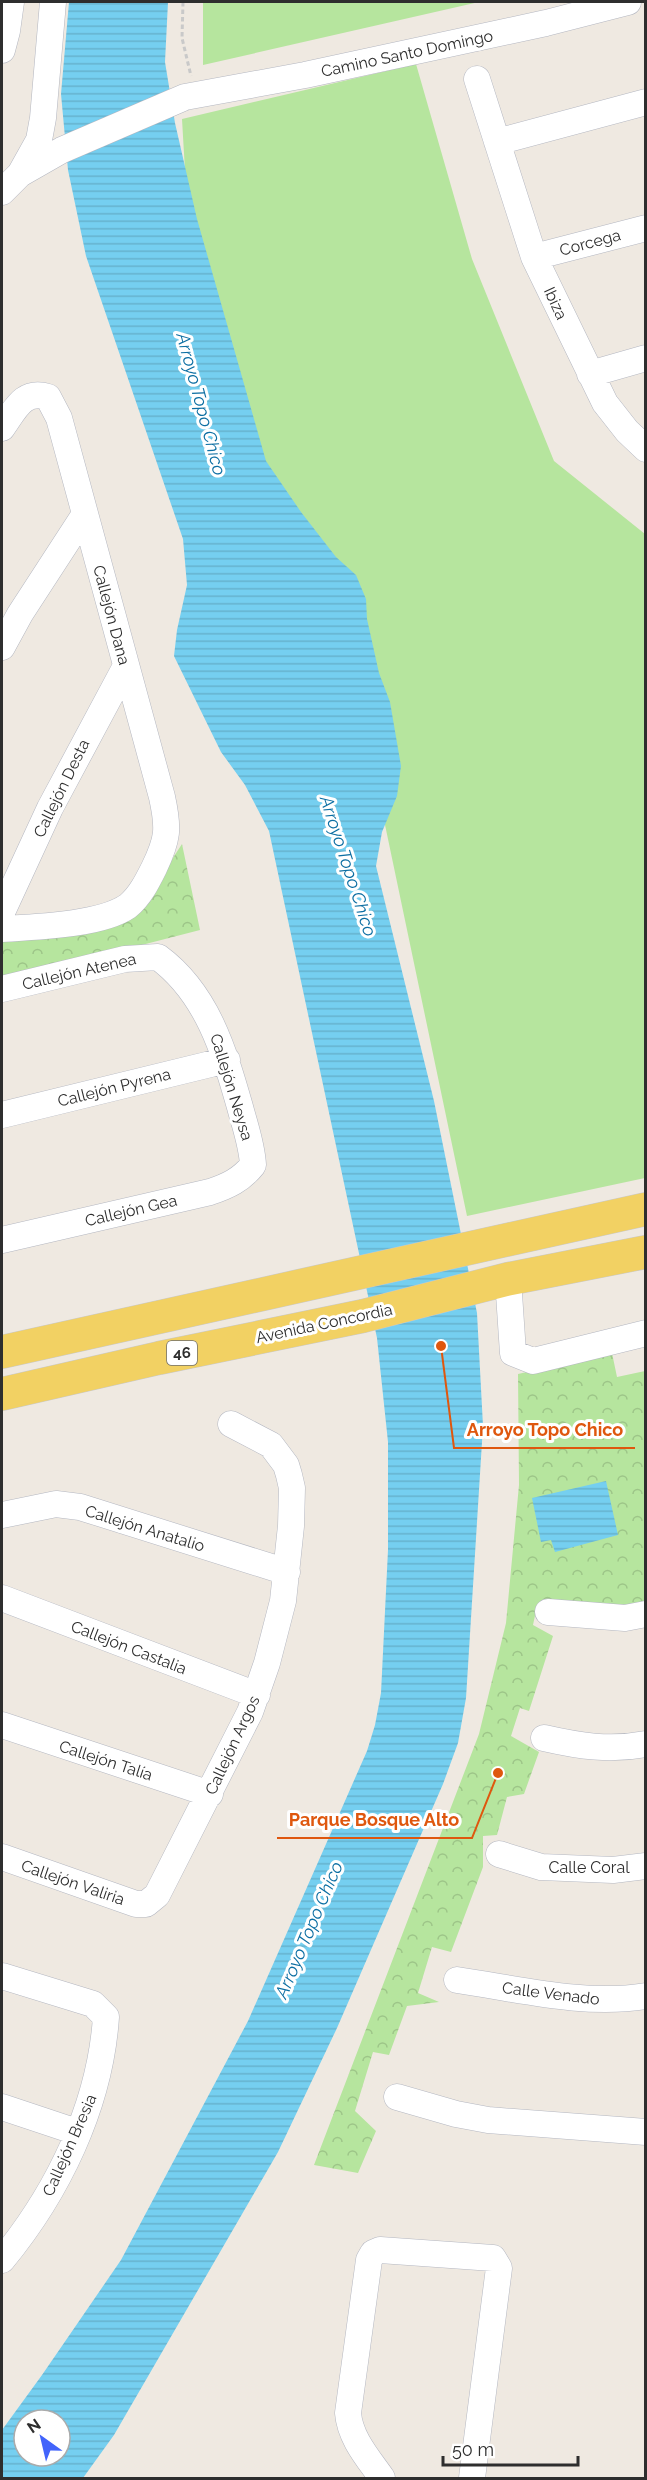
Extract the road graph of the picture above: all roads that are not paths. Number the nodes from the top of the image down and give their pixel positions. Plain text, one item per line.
1 (10, 2) edge
2 (53, 2) edge
3 (628, 2) edge
4 (2, 50) edge
5 (477, 79) dead end
6 (645, 102) edge
7 (496, 142) junction
8 (20, 174) junction
9 (2, 192) edge
10 (645, 228) edge
11 (534, 257) junction
12 (645, 358) edge
13 (590, 374) junction
14 (2, 428) edge
15 (645, 448) edge
16 (85, 514) junction
17 (2, 647) edge
18 (126, 666) junction
19 (2, 912) edge
20 (2, 929) edge
21 (158, 957) joint
22 (2, 989) edge
23 (227, 1060) junction
24 (2, 1115) edge
25 (253, 1165) joint
26 (645, 1209) edge
27 (2, 1240) edge
28 (645, 1252) edge
29 (508, 1280) junction
30 (645, 1333) edge
31 (2, 1352) edge
32 (2, 1394) edge
33 (231, 1424) dead end
34 (2, 1515) edge
35 (287, 1572) junction
36 (2, 1598) edge
37 (548, 1612) dead end
38 (645, 1614) edge
39 (257, 1695) junction
40 (2, 1725) edge
41 (544, 1738) dead end
42 (645, 1744) edge
43 (210, 1794) junction
44 (499, 1854) dead end
45 (2, 1857) edge
46 (645, 1866) edge
47 (146, 1904) joint
48 (2, 1976) edge
49 (457, 1980) dead end
50 (645, 1996) edge
51 (398, 2097) dead end
52 (2, 2107) edge
53 (78, 2132) junction
54 (645, 2132) edge
55 (6, 2246) edge
56 (382, 2478) edge
57 (472, 2478) edge

1 - 4 street
2 - 8 street
3 - 8 street, Camino Santo Domingo
5 - 7 street, Ibiza
6 - 7 street
7 - 11 street, Ibiza
8 - 9 street
10 - 11 street, Corcega
11 - 13 street, Ibiza
12 - 13 street
13 - 15 street, Ibiza
14 - 16 street, Callejón Dana
16 - 17 street
16 - 18 street, Callejón Dana
18 - 19 street, Callejón Desta
18 - 20 street, Callejón Dana
21 - 22 street, Callejón Atenea
21 - 23 street, Callejón Neysa
23 - 24 street, Callejón Pyrena
23 - 25 street, Callejón Neysa
25 - 27 street, Callejón Gea
26 - 31 main road, 46
28 - 29 main road, Avenida Concordia / 46
29 - 30 street
29 - 32 main road, Avenida Concordia / 46
33 - 35 street, Callejón Argos
34 - 35 street, Callejón Anatalio
35 - 39 street, Callejón Argos
36 - 39 street, Callejón Castalia
37 - 38 street
39 - 43 street, Callejón Argos
40 - 43 street, Callejón Talía
41 - 42 street
43 - 47 street, Callejón Argos
44 - 46 street, Calle Coral
45 - 47 street, Callejón Valiria
48 - 53 street, Callejón Bresia
49 - 50 street, Calle Venado
51 - 54 street
52 - 53 street
53 - 55 street, Callejón Bresia
56 - 57 street

